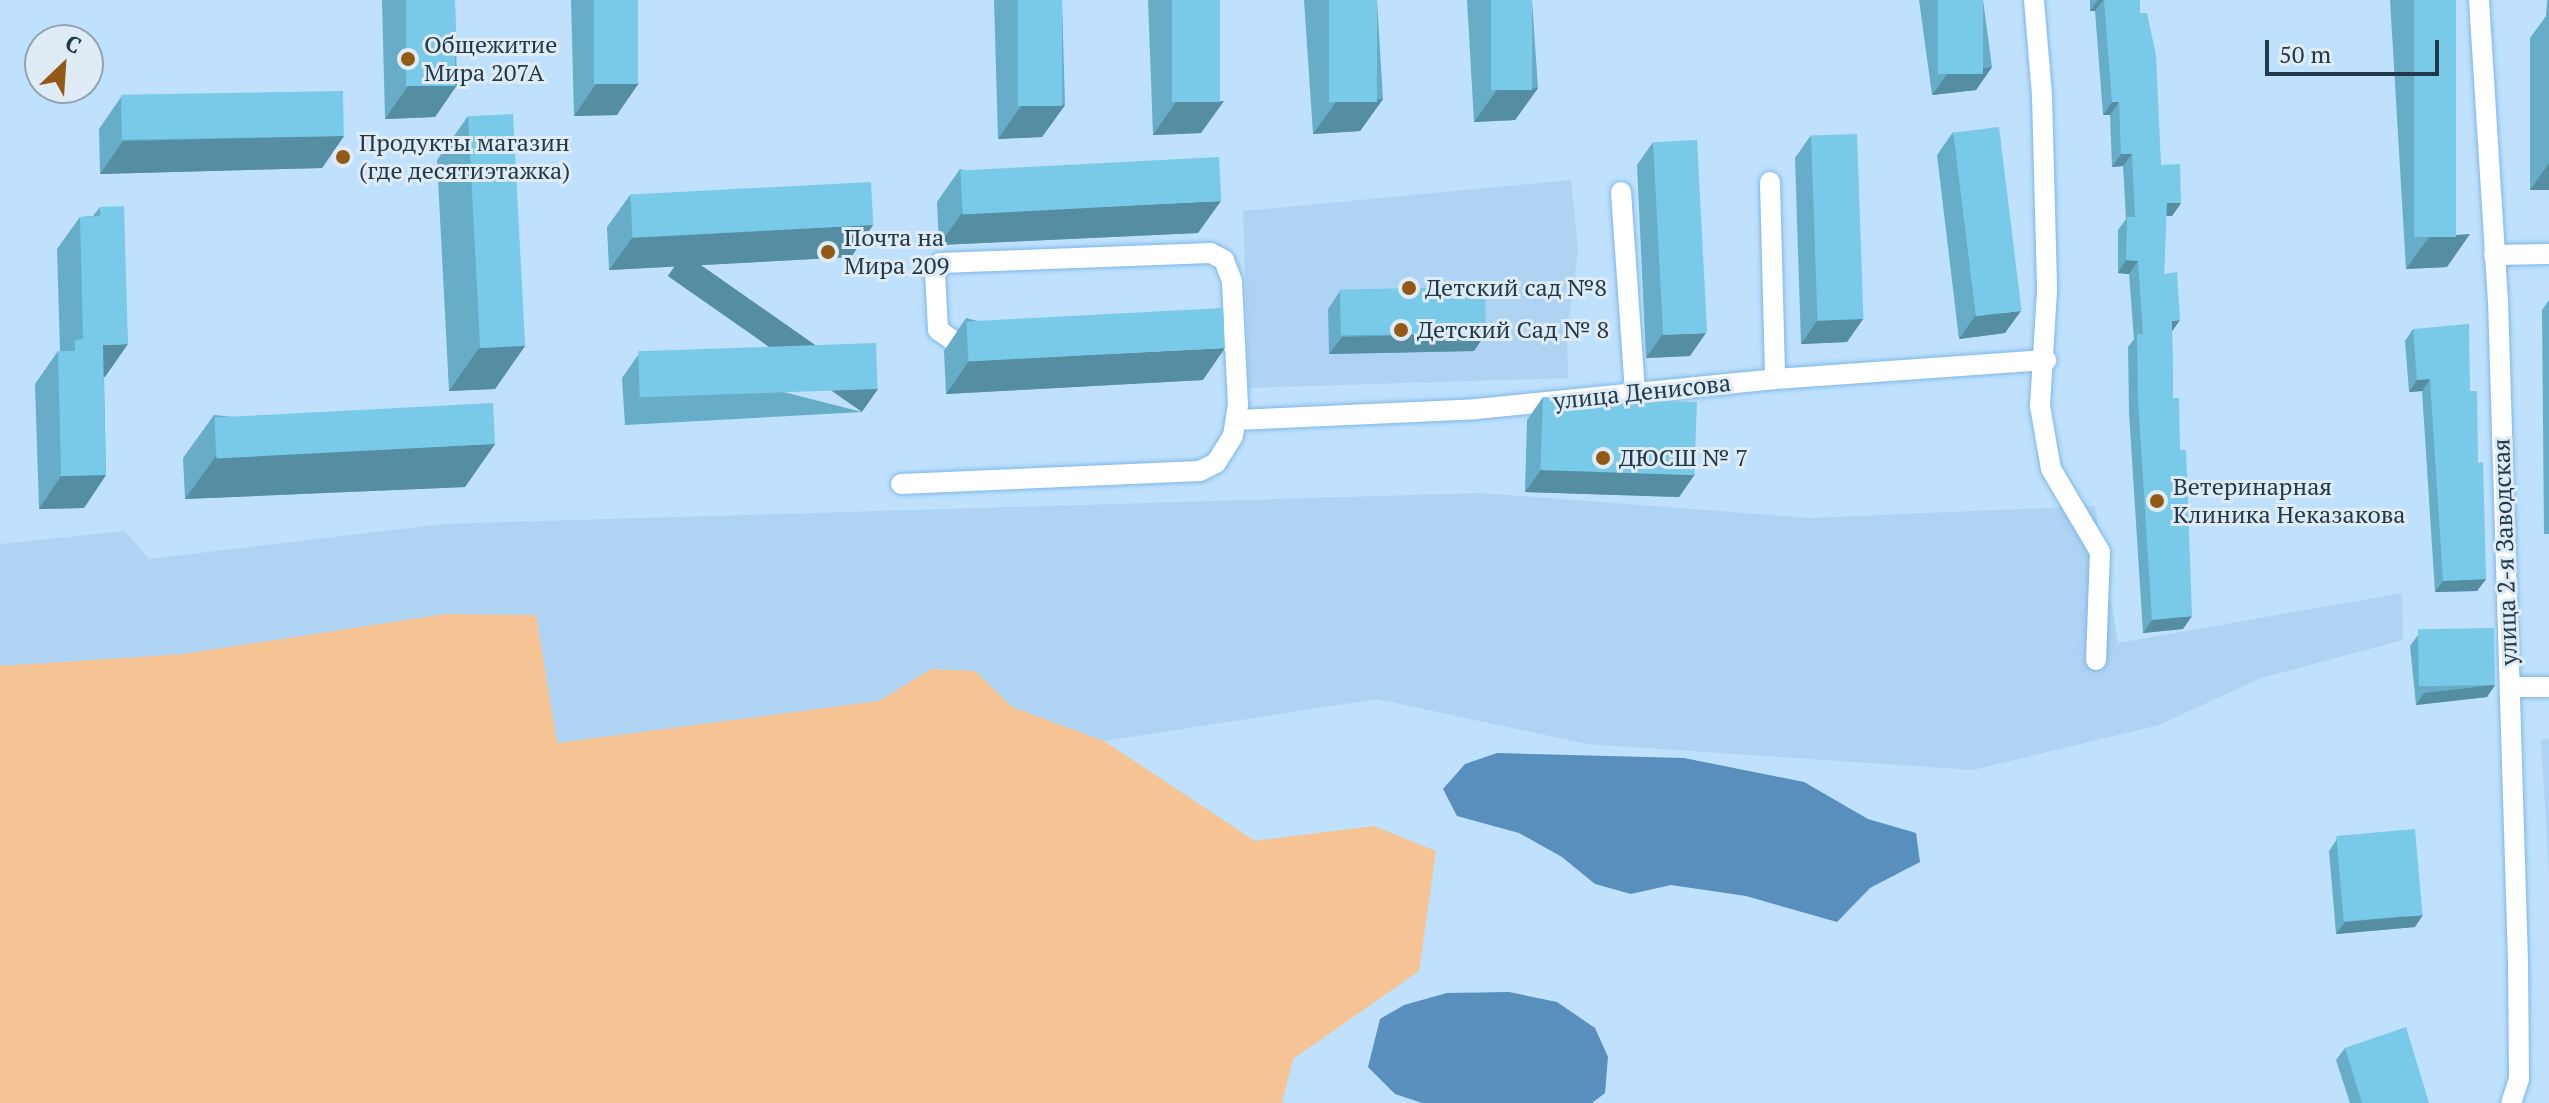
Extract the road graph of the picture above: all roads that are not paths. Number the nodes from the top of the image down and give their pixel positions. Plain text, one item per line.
1 (2034, 0) edge
2 (2479, 0) edge
3 (1770, 182) dead end
4 (1621, 192) dead end
5 (2549, 254) edge
6 (2494, 255) junction
7 (1232, 302) junction
8 (1001, 338) edge
9 (1235, 347) junction
10 (2046, 360) junction
11 (1775, 379) junction
12 (1635, 392) junction
13 (1237, 420) junction
14 (901, 484) dead end
15 (2096, 660) dead end
16 (2510, 687) junction
17 (2549, 687) edge
18 (2511, 1103) edge

1 - 10 street
2 - 6 street, улица 2-я Заводская
3 - 11 street
4 - 12 street
5 - 6 street
6 - 16 street, улица 2-я Заводская
7 - 8 street
7 - 9 street
7 - 9 street
9 - 13 street
10 - 11 street, улица Денисова
10 - 15 street
11 - 12 street, улица Денисова
12 - 13 street, улица Денисова
13 - 14 street
16 - 17 street
16 - 18 street, улица 2-я Заводская

